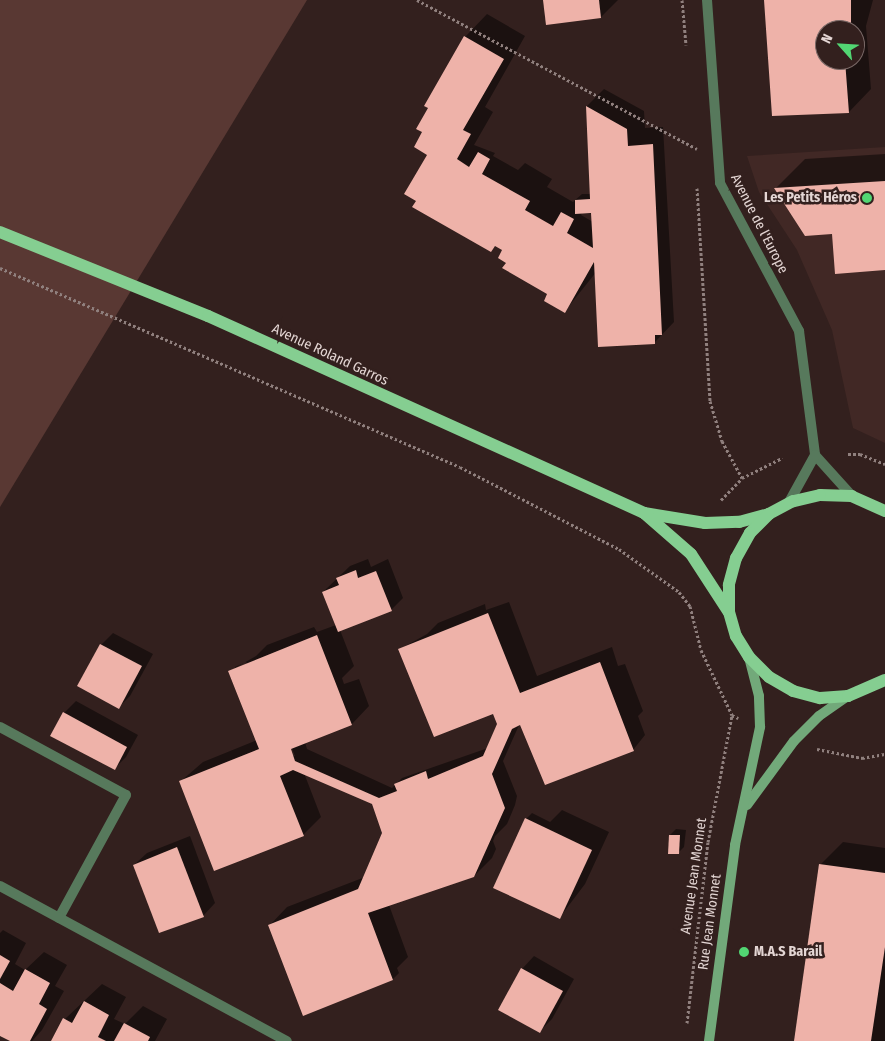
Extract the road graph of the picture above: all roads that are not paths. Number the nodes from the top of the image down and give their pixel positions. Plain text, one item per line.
1 (707, 0) edge
2 (0, 232) edge
3 (815, 454) junction
4 (852, 496) junction
5 (788, 504) junction
6 (884, 509) edge
7 (644, 513) junction
8 (770, 514) junction
9 (729, 612) junction
10 (748, 658) junction
11 (885, 680) edge
12 (870, 689) junction
13 (885, 690) edge
14 (848, 696) junction
15 (0, 727) edge
16 (745, 808) junction
17 (0, 886) edge
18 (59, 918) junction
19 (287, 1041) edge
20 (709, 1041) edge

1 - 3 street, Avenue de l'Europe
2 - 7 main road, Avenue Roland Garros
3 - 4 street
3 - 5 street
4 - 5 main road
4 - 6 main road
5 - 8 main road
7 - 8 main road, Avenue Roland Garros
7 - 9 main road, Avenue Roland Garros
8 - 9 main road
9 - 10 main road
10 - 14 main road
10 - 16 street, Rue Jean Monnet
11 - 12 main road
12 - 13 main road
12 - 14 main road
14 - 16 street, Rue Jean Monnet
15 - 18 street
16 - 20 street, Rue Jean Monnet
17 - 18 street
18 - 19 street

